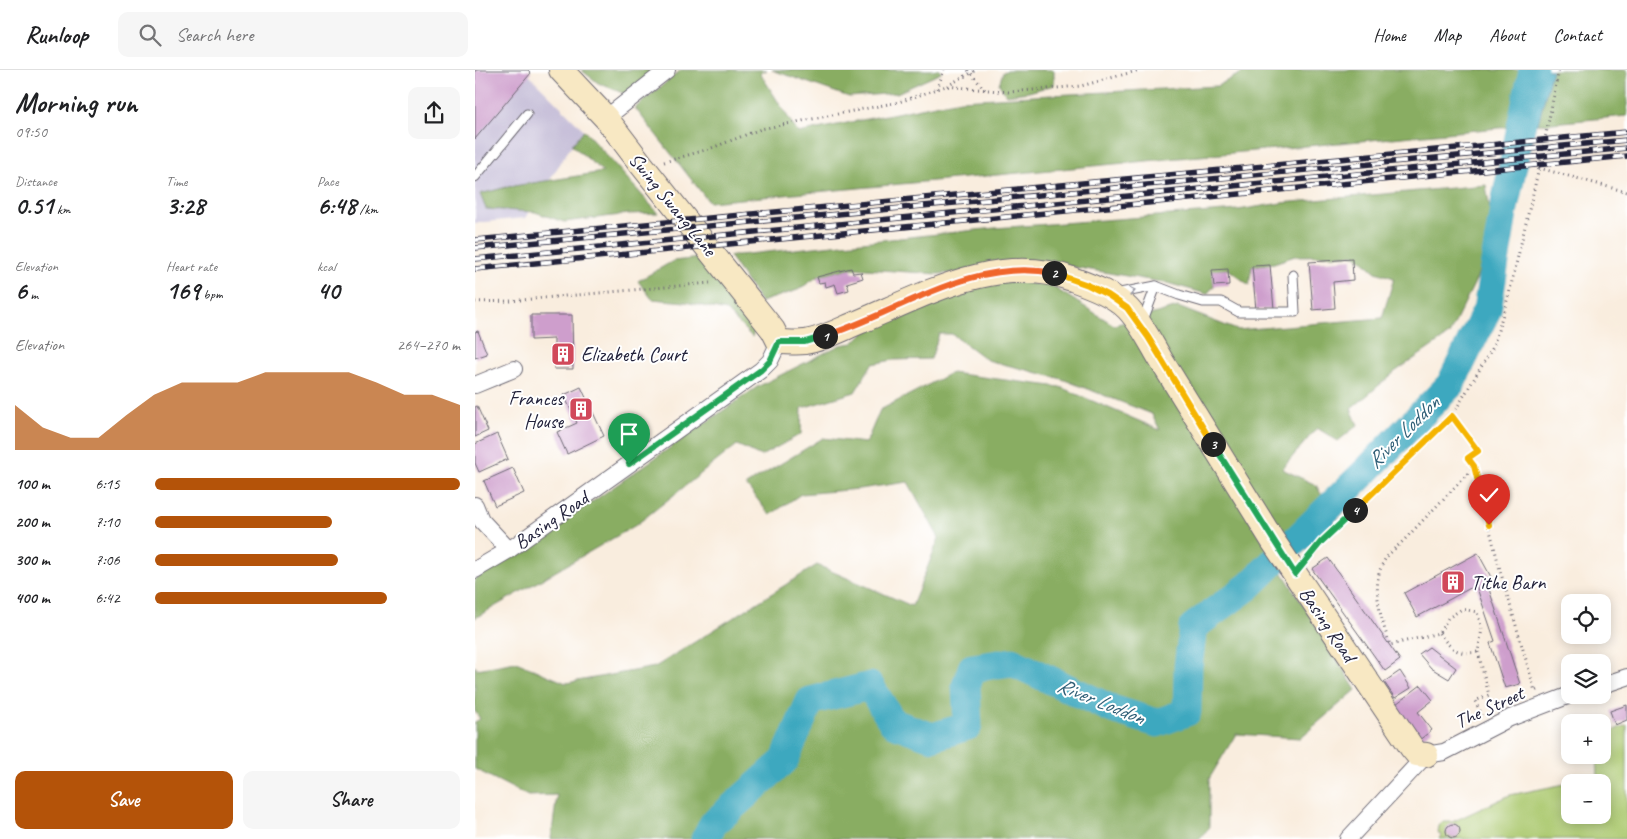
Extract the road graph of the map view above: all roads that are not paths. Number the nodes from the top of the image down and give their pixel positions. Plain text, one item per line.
1 (561, 70) edge
2 (667, 70) edge
3 (527, 114) dead end
4 (607, 118) junction
5 (475, 177) edge
6 (1293, 275) dead end
7 (1156, 286) junction
8 (1108, 295) junction
9 (1141, 326) junction
10 (779, 342) junction
11 (513, 369) dead end
12 (475, 385) edge
13 (475, 506) edge
14 (509, 550) junction
15 (475, 570) edge
16 (1627, 677) edge
17 (1611, 682) edge
18 (1561, 699) edge
19 (1426, 756) junction
20 (1348, 839) edge

1 - 4 street, Swing Swang Lane
2 - 4 street
3 - 5 lane
4 - 10 street, Swing Swang Lane
6 - 7 lane
8 -> 7 lane
7 - 9 lane
8 - 9 street, Basing Road
8 - 10 street, Basing Road
9 - 19 street, Basing Road
10 - 14 street, Basing Road
11 - 12 street
13 - 14 street
14 - 15 street, Basing Road
16 - 17 street
18 - 19 street, The Street
19 - 20 street

